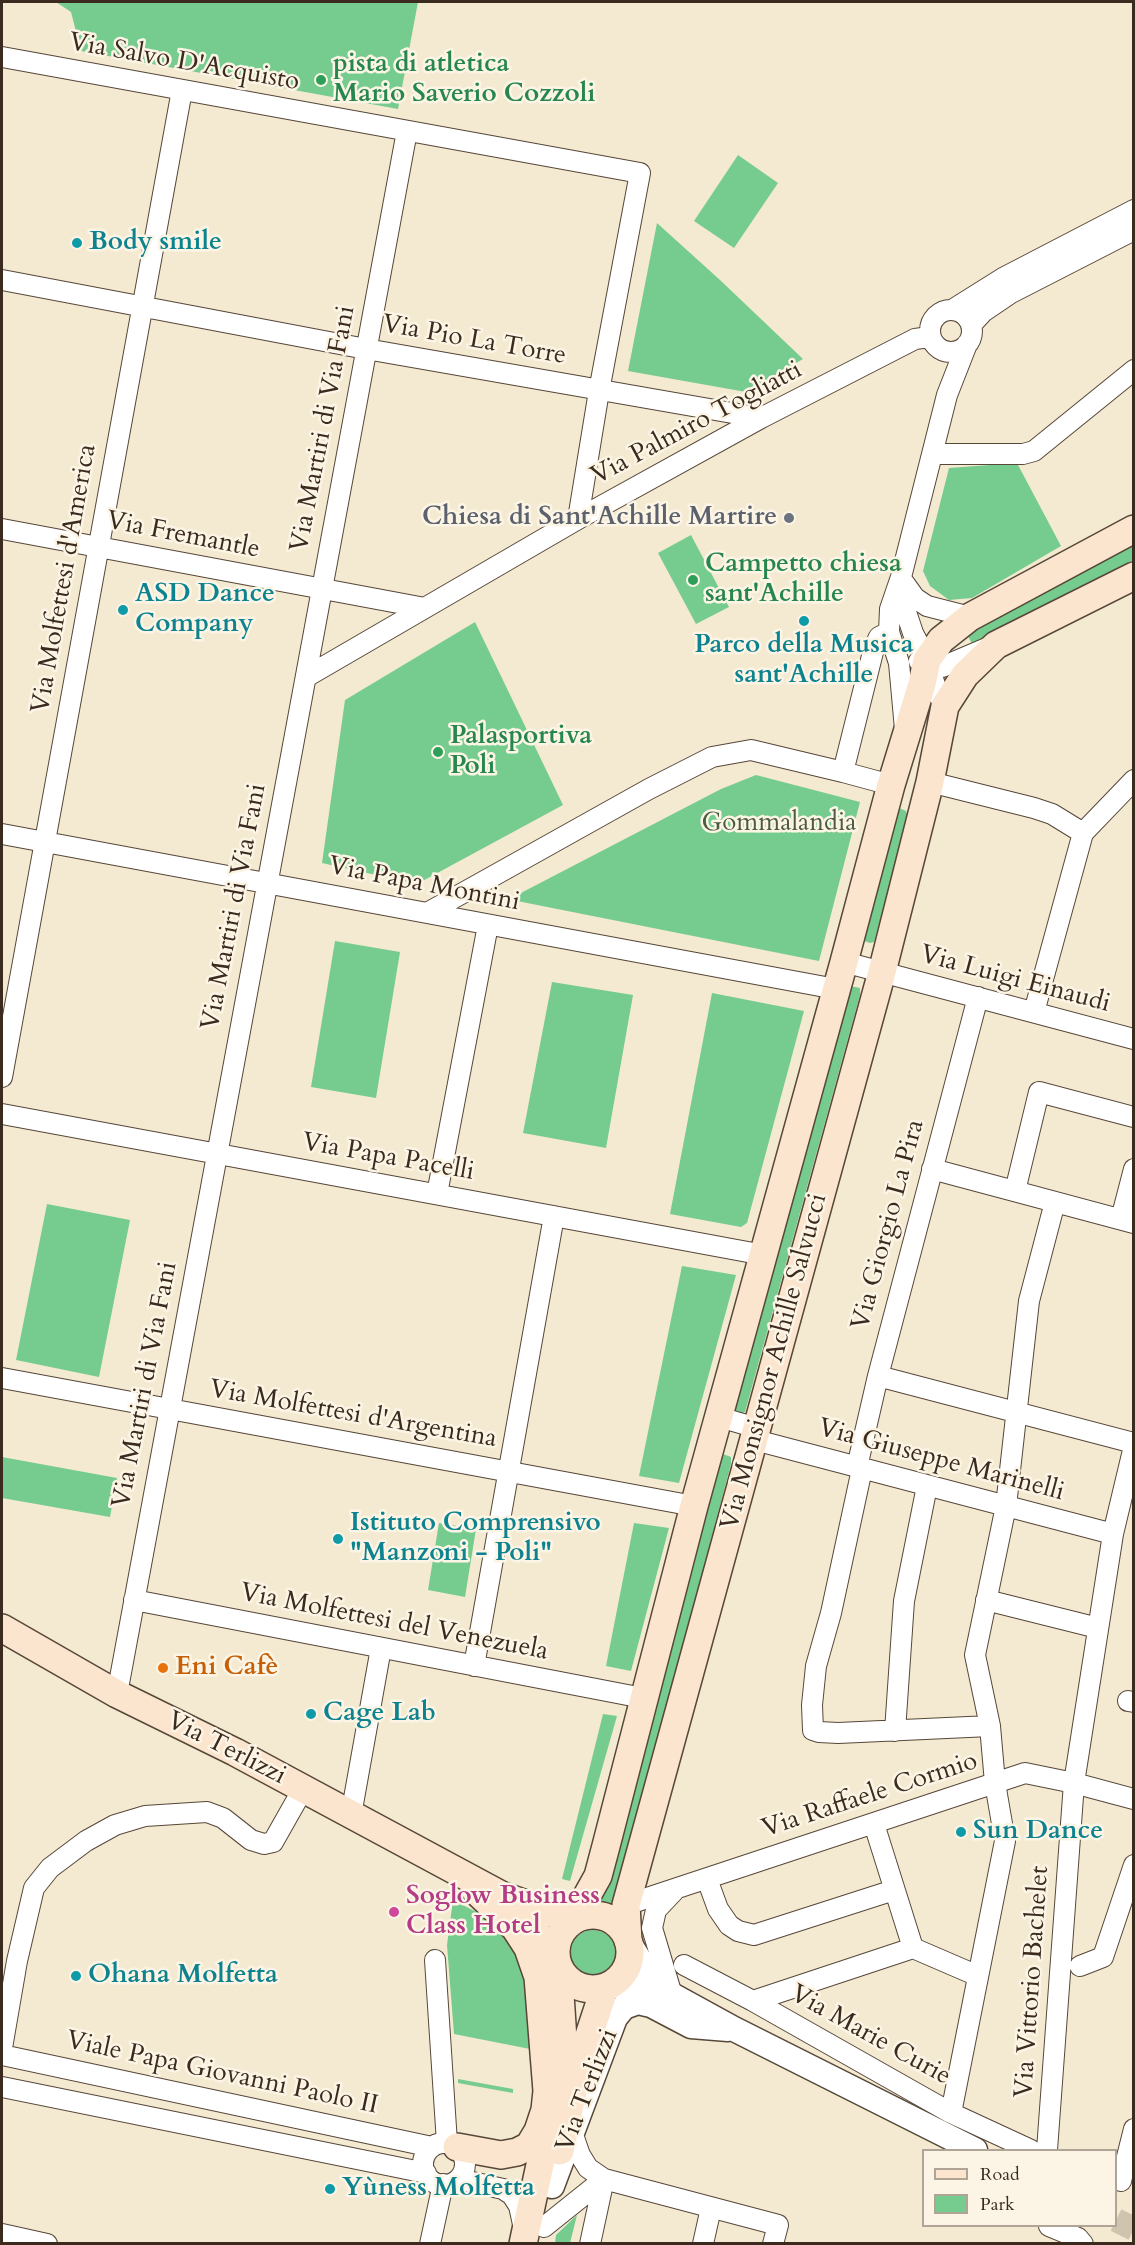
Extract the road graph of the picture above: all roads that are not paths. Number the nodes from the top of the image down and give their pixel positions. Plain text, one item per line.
1 (2, 57) edge
2 (182, 90) junction
3 (407, 131) junction
4 (1134, 210) edge
5 (1134, 230) edge
6 (2, 280) edge
7 (142, 307) junction
8 (952, 310) junction
9 (969, 335) junction
10 (937, 344) junction
11 (366, 350) junction
12 (1134, 370) edge
13 (599, 391) junction
14 (947, 395) junction
15 (761, 418) junction
16 (933, 454) junction
17 (578, 519) junction
18 (2, 529) edge
19 (1134, 529) edge
20 (98, 548) junction
21 (1134, 576) edge
22 (901, 578) junction
23 (321, 589) junction
24 (425, 608) junction
25 (970, 617) junction
26 (889, 632) junction
27 (996, 645) junction
28 (927, 660) junction
29 (899, 663) junction
30 (306, 677) junction
31 (945, 706) junction
32 (906, 737) junction
33 (843, 772) junction
34 (1134, 780) edge
35 (930, 782) junction
36 (891, 785) junction
37 (1083, 833) junction
38 (2, 834) edge
39 (44, 842) junction
40 (267, 883) junction
41 (427, 913) junction
42 (488, 925) junction
43 (844, 962) junction
44 (882, 972) junction
45 (836, 990) junction
46 (978, 997) junction
47 (1034, 1012) junction
48 (1134, 1039) edge
49 (2, 1077) edge
50 (2, 1114) edge
51 (1134, 1117) edge
52 (217, 1154) junction
53 (932, 1169) junction
54 (1134, 1169) edge
55 (1015, 1191) junction
56 (437, 1194) junction
57 (1055, 1202) junction
58 (554, 1216) junction
59 (1127, 1221) edge
60 (764, 1255) junction
61 (878, 1376) junction
62 (2, 1378) edge
63 (169, 1409) junction
64 (1017, 1412) junction
65 (719, 1417) junction
66 (756, 1434) junction
67 (1134, 1445) edge
68 (859, 1468) junction
69 (508, 1471) junction
70 (927, 1486) junction
71 (694, 1506) junction
72 (1006, 1506) junction
73 (1113, 1534) junction
74 (134, 1600) junction
75 (986, 1600) junction
76 (2, 1628) edge
77 (1098, 1628) junction
78 (381, 1648) junction
79 (474, 1666) junction
80 (117, 1694) junction
81 (643, 1698) junction
82 (990, 1726) junction
83 (895, 1731) junction
84 (995, 1783) junction
85 (1074, 1783) junction
86 (303, 1789) junction
87 (1134, 1799) edge
88 (351, 1815) junction
89 (874, 1824) junction
90 (610, 1832) junction
91 (1134, 1865) edge
92 (452, 1869) junction
93 (707, 1879) junction
94 (677, 1889) junction
95 (894, 1890) junction
96 (501, 1895) junction
97 (626, 1905) junction
98 (573, 1921) junction
99 (628, 1941) junction
100 (913, 1948) junction
101 (435, 1960) dead end
102 (558, 1964) junction
103 (684, 1965) dead end
104 (1080, 1966) dead end
105 (978, 1976) junction
106 (605, 1987) junction
107 (672, 1995) junction
108 (753, 2001) junction
109 (734, 2029) junction
110 (2, 2048) edge
111 (2, 2055) edge
112 (2, 2087) edge
113 (215, 2099) junction
114 (951, 2113) junction
115 (1134, 2129) edge
116 (208, 2130) junction
117 (572, 2132) junction
118 (964, 2148) edge
119 (450, 2149) junction
120 (1027, 2149) edge
121 (1047, 2149) edge
122 (543, 2155) junction
123 (426, 2173) junction
124 (604, 2179) junction
125 (1118, 2180) edge
126 (451, 2182) junction
127 (552, 2186) junction
128 (711, 2208) junction
129 (1051, 2227) edge
130 (776, 2234) edge
131 (2, 2235) edge
132 (533, 2238) edge
133 (47, 2244) edge
134 (430, 2244) edge
135 (590, 2244) edge
136 (703, 2244) edge
137 (1083, 2244) edge

1 - 2 street, Via Salvo D'Acquisto
2 - 3 street, Via Salvo D'Acquisto
2 - 7 street, Via Molfettesi d'America
3 - 11 street, Via Martiri di Via Fani
3 - 13 street, Via Salvo D'Acquisto
4 - 8 street
5 - 9 street
6 - 7 street, Via Pio La Torre
7 - 11 street, Via Pio La Torre
7 - 20 street, Via Molfettesi d'America
8 - 9 street
8 - 10 street
9 - 10 street
9 - 14 street
10 - 14 street
10 - 15 street, Via Palmiro Togliatti
11 - 13 street, Via Pio La Torre
11 - 23 street, Via Martiri di Via Fani
12 - 16 street
13 - 15 street, Via Pio La Torre
13 - 17 street
14 - 16 street
15 - 17 street, Via Palmiro Togliatti
16 - 22 street
17 - 24 street, Via Palmiro Togliatti
18 - 20 street, Via Fremantle
19 - 25 main road
20 - 23 street, Via Fremantle
20 - 39 street, Via Molfettesi d'America
21 - 27 main road
22 - 25 street
22 - 26 street
22 - 28 street
23 - 24 street, Via Fremantle
23 - 30 street, Via Martiri di Via Fani
24 - 30 street, Via Palmiro Togliatti
25 - 28 main road
26 - 29 street
26 - 33 street
27 - 28 street
27 - 31 main road
28 - 29 street
28 - 31 street
28 - 32 main road, Via Monsignor Achille Salvucci
29 - 32 street
30 - 40 street, Via Martiri di Via Fani
31 - 35 main road, Via Monsignor Achille Salvucci
32 - 36 main road, Via Monsignor Achille Salvucci
33 - 36 street
33 - 41 street
34 - 37 street
35 - 37 street
35 - 44 main road, Via Monsignor Achille Salvucci
36 - 43 main road, Via Monsignor Achille Salvucci
37 - 47 street
38 - 39 street, Via Papa Montini
39 - 40 street, Via Papa Montini
39 - 49 street, Via Molfettesi d'America
40 - 41 street, Via Papa Montini
40 - 52 street, Via Martiri di Via Fani
41 - 42 street, Via Papa Montini
42 - 45 street, Via Papa Montini
42 - 56 street
43 - 44 street, Via Luigi Einaudi
43 - 45 main road, Via Monsignor Achille Salvucci
44 - 46 street, Via Luigi Einaudi
44 - 66 main road, Via Monsignor Achille Salvucci
45 - 60 main road, Via Monsignor Achille Salvucci
46 - 47 street, Via Luigi Einaudi
46 - 53 street, Via Giorgio La Pira
47 - 48 street, Via Luigi Einaudi
50 - 52 street, Via Papa Pacelli
51 - 55 street
52 - 56 street, Via Papa Pacelli
52 - 63 street, Via Martiri di Via Fani
53 - 55 street
53 - 61 street, Via Giorgio La Pira
54 - 59 street
55 - 57 street
56 - 58 street, Via Papa Pacelli
57 - 59 street
57 - 64 street
58 - 60 street, Via Papa Pacelli
58 - 69 street
60 - 65 main road, Via Monsignor Achille Salvucci
61 - 64 street
61 - 68 street, Via Giorgio La Pira
62 - 63 street, Via Molfettesi d'Argentina
63 - 69 street, Via Molfettesi d'Argentina
63 - 74 street, Via Martiri di Via Fani
64 - 67 street
64 - 72 street
65 - 66 street, Via Giuseppe Marinelli
65 - 71 main road, Via Monsignor Achille Salvucci
66 - 68 street, Via Giuseppe Marinelli
66 - 97 main road, Via Monsignor Achille Salvucci
67 - 73 street, Via Vittorio Bachelet
68 - 70 street, Via Giuseppe Marinelli
68 - 83 street, Via Giorgio La Pira
69 - 71 street, Via Molfettesi d'Argentina
69 - 79 street
70 - 72 street, Via Giuseppe Marinelli
70 - 83 street
71 - 81 main road, Via Monsignor Achille Salvucci
72 - 73 street, Via Giuseppe Marinelli
72 - 75 street
73 - 77 street, Via Vittorio Bachelet
74 - 78 street, Via Molfettesi del Venezuela
74 - 80 street, Via Martiri di Via Fani
75 - 77 street
75 - 82 street
76 - 80 main road, Via Terlizzi
77 - 85 street, Via Vittorio Bachelet
78 - 79 street, Via Molfettesi del Venezuela
78 - 88 street
79 - 81 street, Via Molfettesi del Venezuela
80 - 86 main road, Via Terlizzi
81 - 90 main road, Via Monsignor Achille Salvucci
82 - 83 street
82 - 84 street
84 - 85 street, Via Raffaele Cormio
84 - 89 street, Via Raffaele Cormio
84 - 105 street
85 - 87 street, Via Raffaele Cormio
85 - 121 street, Via Vittorio Bachelet
86 - 88 main road, Via Terlizzi
86 - 110 street
88 - 92 main road, Via Terlizzi
89 - 93 street, Via Raffaele Cormio
89 - 95 street
90 - 92 main road, Via Terlizzi
90 - 98 main road, Via Monsignor Achille Salvucci
91 - 104 street
92 - 96 main road, Via Terlizzi
92 - 119 main road, Via Terlizzi
93 - 94 street, Via Raffaele Cormio
93 - 95 street
94 - 97 street, Via Raffaele Cormio
94 - 107 street
95 - 100 street
96 - 98 main road, Via Terlizzi
96 - 102 main road, Via Terlizzi
97 - 99 main road, Via Monsignor Achille Salvucci
98 - 99 main road
98 - 102 main road
99 - 106 main road
99 - 107 street, Via Terlizzi
100 - 105 street
100 - 108 street
101 - 119 street
102 - 106 main road
102 - 122 main road
103 - 108 street, Via Marie Curie
105 - 114 street
106 - 107 street, Via Terlizzi
106 - 127 main road
107 - 109 street, Via Terlizzi
108 - 114 street, Via Marie Curie
109 - 117 street, Via Terlizzi
109 - 118 street, Via Terlizzi
111 - 113 street, Viale Papa Giovanni Paolo II
112 - 116 street
113 - 116 street
113 - 119 street, Viale Papa Giovanni Paolo II
114 - 120 street, Via Marie Curie
115 - 125 street
116 - 123 street
117 - 124 street
117 - 127 street, Via Terlizzi
119 - 122 street, Viale Papa Giovanni Paolo II
119 - 123 street
119 - 126 street
122 - 132 main road
123 - 126 street
124 - 128 street
124 - 132 street
124 - 135 street
126 - 132 street
126 - 134 street
127 - 132 main road
128 - 130 street
128 - 136 street
129 - 137 street
131 - 133 street

